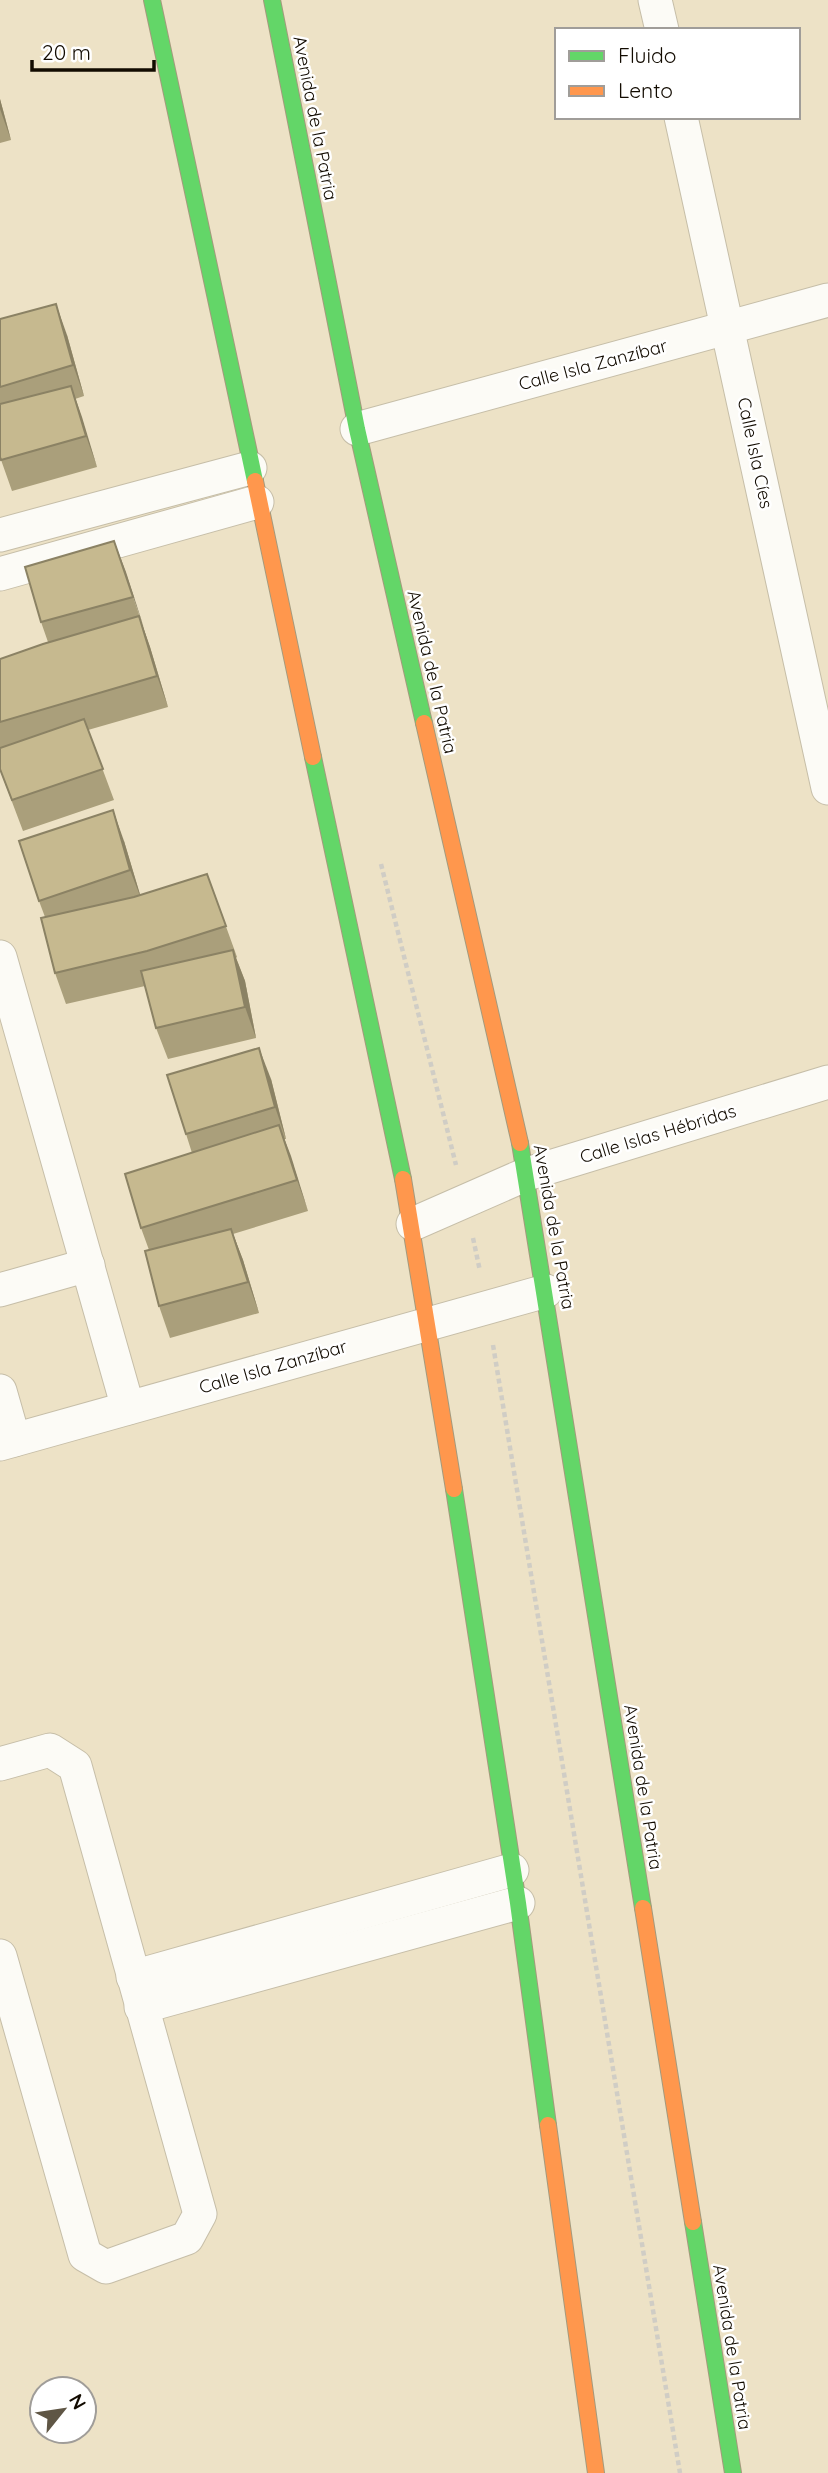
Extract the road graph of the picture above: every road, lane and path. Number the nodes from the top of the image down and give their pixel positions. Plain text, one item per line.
1 (152, 0) edge
2 (272, 0) edge
3 (655, 0) edge
4 (662, 28) edge
5 (681, 119) edge
6 (828, 300) edge
7 (727, 328) junction
8 (357, 429) junction
9 (250, 468) junction
10 (257, 502) junction
11 (0, 535) edge
12 (0, 574) edge
13 (828, 788) edge
14 (0, 957) edge
15 (828, 1082) edge
16 (527, 1174) junction
17 (413, 1224) junction
18 (88, 1265) junction
19 (0, 1290) edge
20 (545, 1291) junction
21 (428, 1324) junction
22 (0, 1391) edge
23 (128, 1408) junction
24 (7, 1442) edge
25 (0, 1764) edge
26 (512, 1870) junction
27 (518, 1903) junction
28 (0, 1956) edge
29 (137, 1992) junction
30 (596, 2473) edge
31 (733, 2473) edge

1 - 9 main road
2 - 8 main road, Avenida de la Patria
3 - 4 street
5 - 7 street, Calle Isla Cíes
6 - 7 street, Calle Isla Zanzíbar
7 - 8 street, Calle Isla Zanzíbar
7 - 13 street, Calle Isla Cíes
8 - 16 main road, Avenida de la Patria
9 - 10 main road
9 - 11 street
10 - 12 street
10 - 17 main road
14 - 18 street
15 - 16 street, Calle Islas Hébridas
16 - 17 street, Calle Islas Hébridas
16 - 20 main road, Avenida de la Patria
17 - 21 main road
18 - 19 street
18 - 23 street
20 - 21 street, Calle Isla Zanzíbar
20 - 31 main road, Avenida de la Patria
21 - 23 street, Calle Isla Zanzíbar
21 - 26 main road
22 - 24 street
23 - 24 street, Calle Isla Zanzíbar
25 - 29 street
26 - 27 main road
26 - 29 street
27 - 29 street
27 - 30 main road
28 - 29 street

